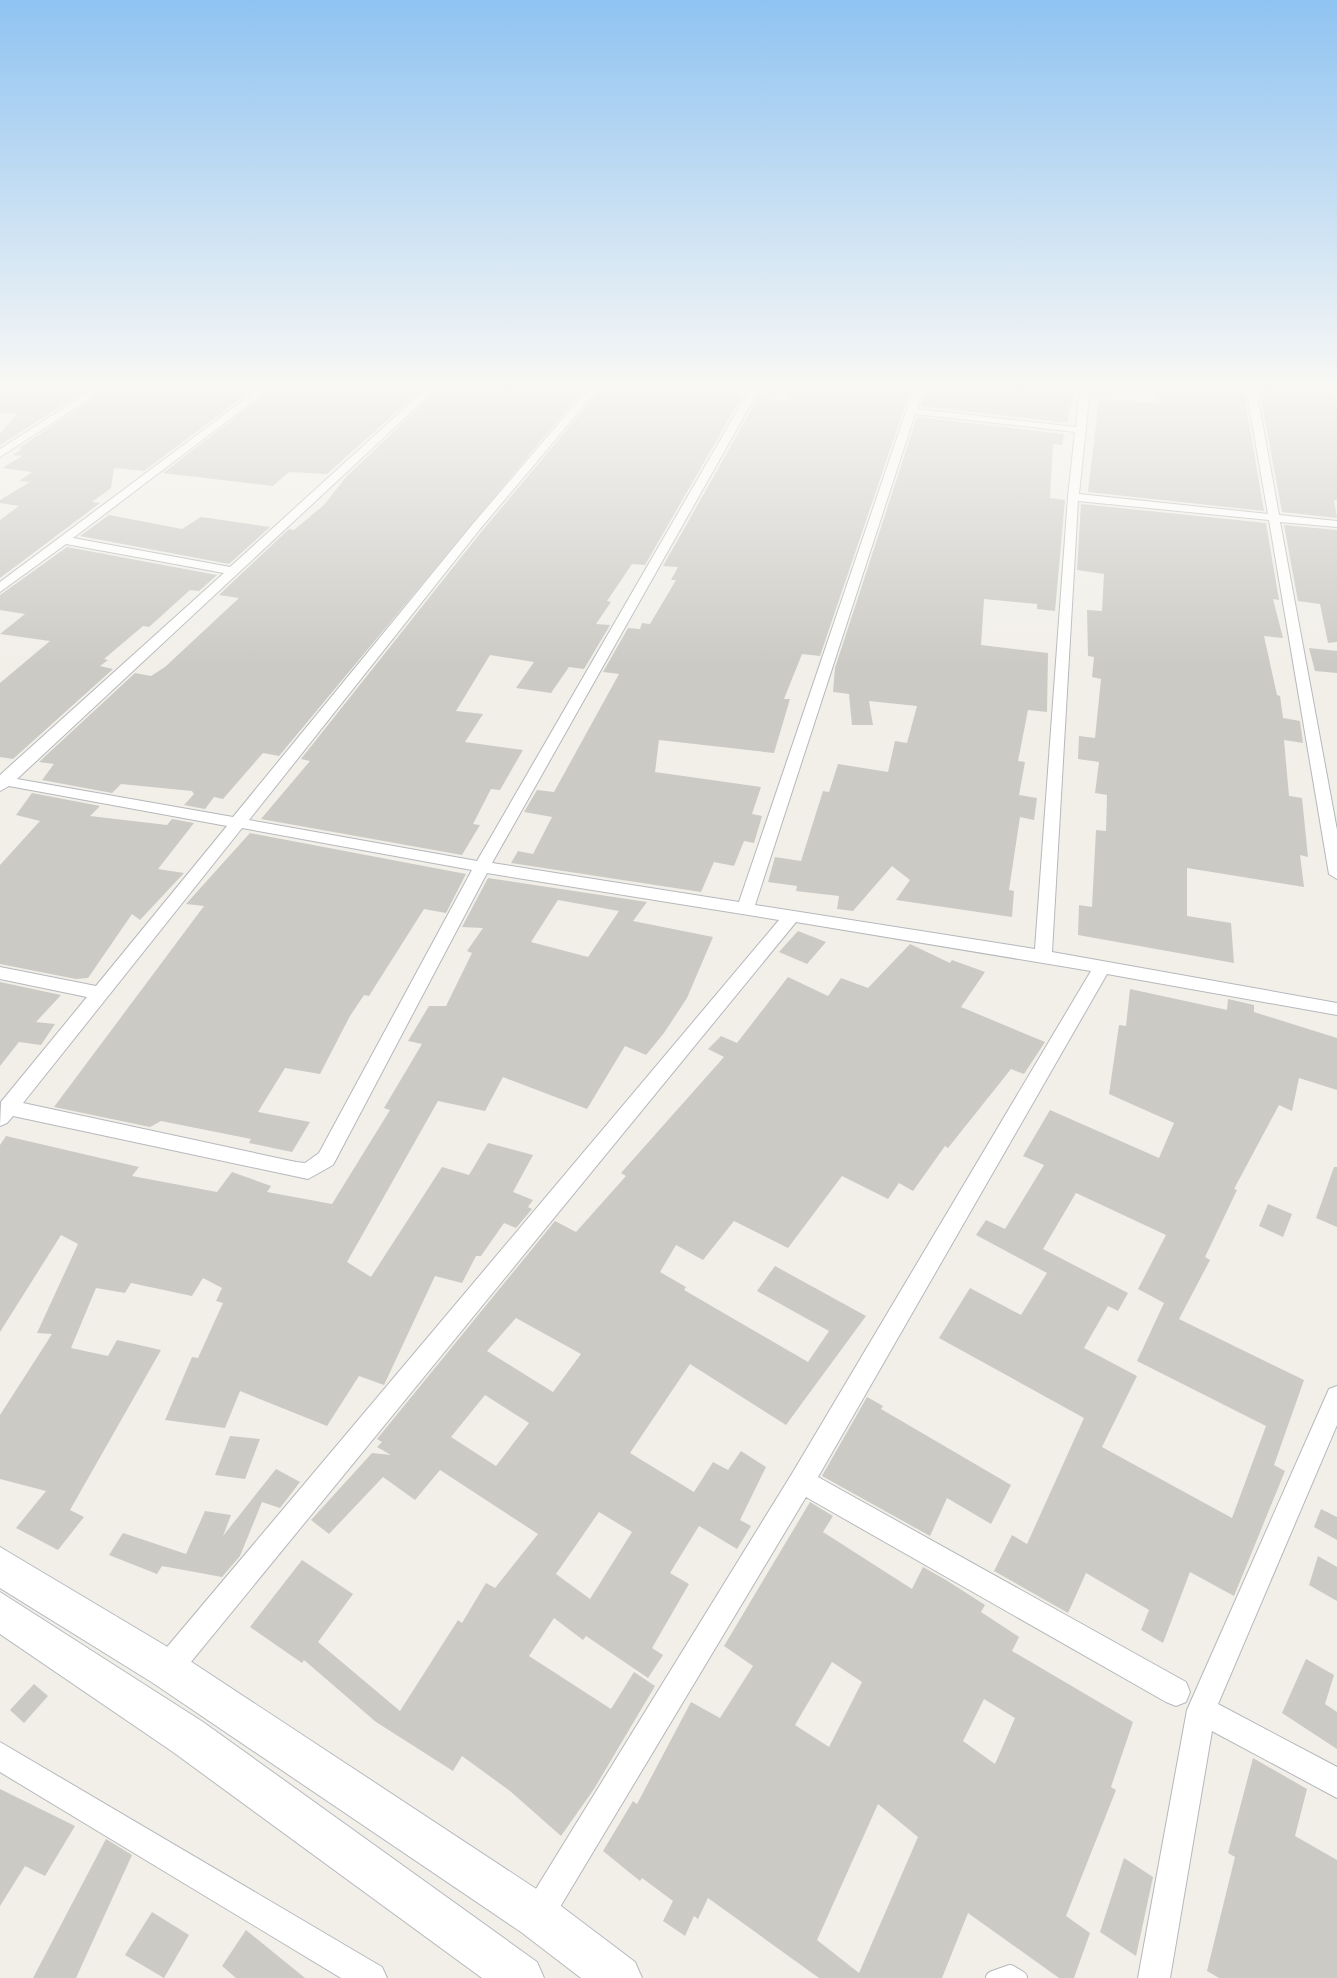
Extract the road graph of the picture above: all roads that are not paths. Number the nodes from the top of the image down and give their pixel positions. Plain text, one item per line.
1 (143, 480) edge
2 (330, 480) edge
3 (518, 480) edge
4 (702, 480) edge
5 (888, 480) edge
6 (1075, 480) edge
7 (1267, 480) edge
8 (1073, 497) junction
9 (1273, 516) junction
10 (1337, 524) edge
11 (64, 540) junction
12 (230, 571) junction
13 (0, 588) edge
14 (1, 783) edge
15 (235, 823) junction
16 (482, 867) junction
17 (1337, 874) edge
18 (745, 910) junction
19 (791, 917) junction
20 (1043, 956) junction
21 (1101, 968) junction
22 (0, 973) edge
23 (100, 993) junction
24 (1337, 1009) edge
25 (4, 1113) edge
26 (1337, 1397) edge
27 (802, 1481) junction
28 (0, 1566) edge
29 (0, 1611) edge
30 (167, 1669) junction
31 (1176, 1692) dead end
32 (1201, 1710) junction
33 (0, 1756) edge
34 (1337, 1783) edge
35 (537, 1916) junction
36 (371, 1978) edge
37 (521, 1978) edge
38 (619, 1978) edge
39 (993, 1978) edge
40 (1020, 1978) edge
41 (1154, 1978) edge

1 - 11 street
2 - 12 street
3 - 15 street
4 - 16 street
5 - 18 street
6 - 8 street
7 - 9 street
8 - 9 street
8 - 20 street
9 - 10 street
9 - 17 street
11 - 12 street
11 - 13 street
12 - 14 street
14 - 15 street
15 - 16 street
15 - 23 street
16 - 18 street
16 - 25 street
18 - 19 street
19 - 20 street
19 - 30 street
20 - 21 street
21 - 24 street
21 - 27 street
22 - 23 street
23 - 25 street
26 - 32 street
27 - 31 street
27 - 35 street
28 - 30 main road
29 - 37 main road
30 - 35 main road
32 - 34 street
32 - 41 street
33 - 36 street
35 - 38 main road
39 - 40 lane

